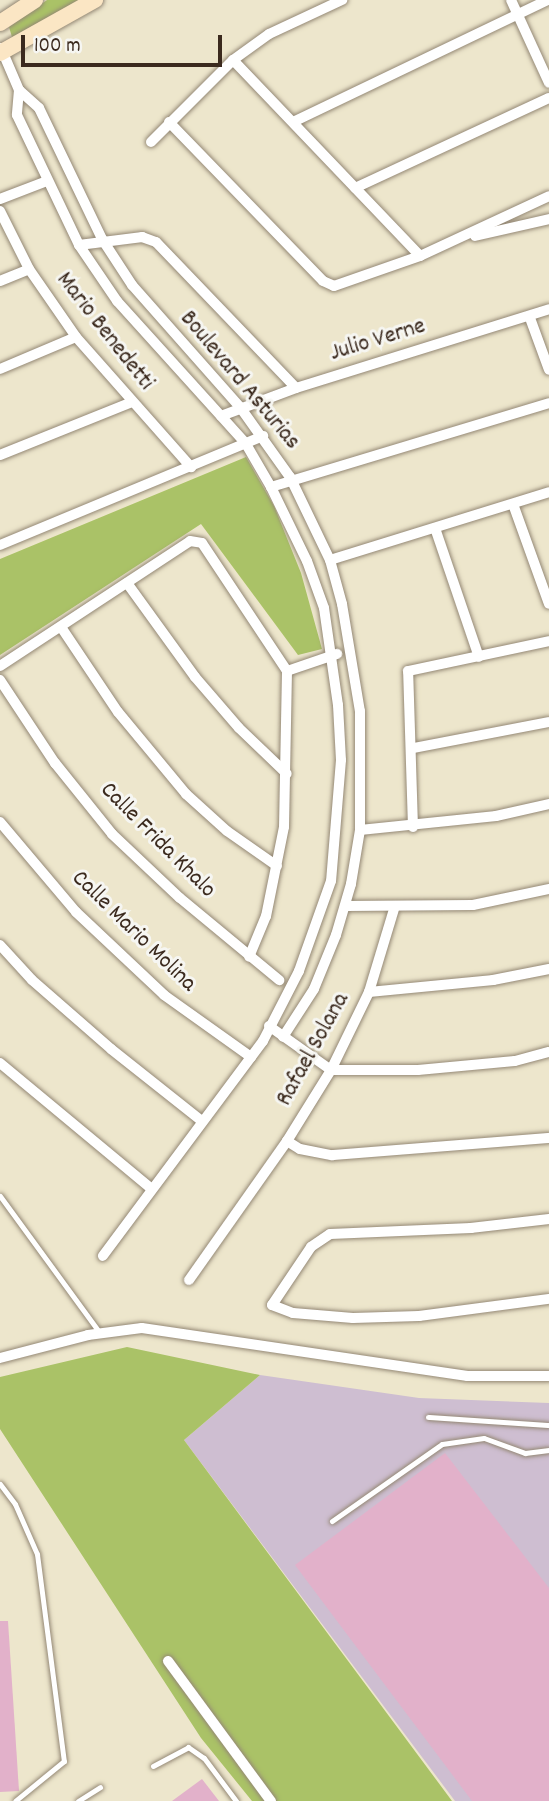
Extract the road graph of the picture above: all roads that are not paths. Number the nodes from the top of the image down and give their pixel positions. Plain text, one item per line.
1 (94, 0) edge
2 (342, 0) edge
3 (511, 0) edge
4 (548, 0) edge
5 (30, 2) edge
6 (518, 15) junction
7 (0, 23) edge
8 (2, 56) edge
9 (233, 60) junction
10 (549, 83) edge
11 (19, 90) junction
12 (549, 98) edge
13 (169, 122) junction
14 (293, 122) junction
15 (151, 142) dead end
16 (47, 181) junction
17 (355, 188) junction
18 (549, 196) edge
19 (0, 199) edge
20 (0, 211) edge
21 (549, 219) edge
22 (102, 239) junction
23 (455, 240) junction
24 (79, 245) junction
25 (420, 256) junction
26 (29, 269) junction
27 (0, 281) edge
28 (549, 309) edge
29 (530, 318) junction
30 (76, 337) junction
31 (0, 369) edge
32 (549, 370) edge
33 (296, 388) junction
34 (132, 402) junction
35 (549, 402) edge
36 (240, 407) junction
37 (220, 416) junction
38 (263, 436) junction
39 (246, 444) junction
40 (0, 455) edge
41 (191, 467) junction
42 (290, 477) junction
43 (271, 487) junction
44 (549, 492) edge
45 (513, 505) junction
46 (435, 528) junction
47 (0, 545) edge
48 (330, 560) junction
49 (127, 583) junction
50 (549, 604) edge
51 (61, 627) junction
52 (549, 641) edge
53 (350, 650) junction
54 (333, 655) junction
55 (479, 657) junction
56 (0, 666) edge
57 (287, 671) junction
58 (0, 680) edge
59 (549, 722) edge
60 (414, 748) junction
61 (287, 774) junction
62 (549, 804) edge
63 (0, 822) edge
64 (413, 827) junction
65 (360, 830) junction
66 (277, 866) junction
67 (549, 889) edge
68 (346, 906) junction
69 (394, 909) junction
70 (0, 945) edge
71 (249, 957) junction
72 (549, 969) edge
73 (279, 980) dead end
74 (369, 992) junction
75 (269, 1026) junction
76 (283, 1037) junction
77 (263, 1041) junction
78 (549, 1052) edge
79 (251, 1057) junction
80 (0, 1063) edge
81 (331, 1070) junction
82 (202, 1121) junction
83 (549, 1138) edge
84 (287, 1141) junction
85 (152, 1189) junction
86 (0, 1196) edge
87 (549, 1219) edge
88 (103, 1256) dead end
89 (189, 1280) dead end
90 (549, 1299) edge
91 (100, 1334) junction
92 (0, 1358) edge
93 (549, 1376) edge
94 (428, 1417) dead end
95 (549, 1425) edge
96 (549, 1450) edge
97 (0, 1484) edge
98 (332, 1521) dead end
99 (168, 1661) dead end
100 (153, 1766) dead end
101 (100, 1787) dead end
102 (15, 1801) edge
103 (78, 1801) edge
104 (236, 1801) edge
105 (271, 1801) edge

1 - 8 street
2 - 9 street
3 - 6 street
4 - 6 street
5 - 7 street
6 - 10 street
6 - 14 street
8 - 11 street, Boulevard Asturias
9 - 13 street
9 - 14 street
11 - 16 street, Boulevard Asturias
11 - 22 street, Boulevard Asturias
12 - 17 street
13 - 15 street
13 - 25 street
14 - 17 street
16 - 19 street
16 - 24 street, Boulevard Asturias
17 - 25 street
18 - 23 street
20 - 26 street, Mario Benedetti
21 - 23 street
22 - 24 street
22 - 33 street
22 - 36 street, Boulevard Asturias
23 - 25 street
24 - 37 street, Boulevard Asturias
26 - 27 street
26 - 30 street, Mario Benedetti
28 - 29 street, Julio Verne
29 - 32 street
29 - 33 street, Julio Verne
30 - 31 street
30 - 34 street, Mario Benedetti
33 - 36 street, Julio Verne
34 - 40 street
34 - 41 street, Mario Benedetti
35 - 42 street
36 - 37 street, Julio Verne
36 - 38 street, Boulevard Asturias
37 - 39 street, Boulevard Asturias
38 - 39 street
38 - 42 street, Boulevard Asturias
39 - 41 street
39 - 43 street, Boulevard Asturias
41 - 47 street
42 - 43 street
42 - 48 street, Boulevard Asturias
43 - 54 street, Boulevard Asturias
44 - 45 street
45 - 46 street
45 - 50 street
46 - 48 street
46 - 55 street
48 - 53 street, Boulevard Asturias
49 - 51 street
49 - 57 street
49 - 61 street
51 - 56 street
51 - 66 street
52 - 55 street
53 - 54 street
53 - 65 street, Boulevard Asturias
54 - 57 street
54 - 75 street, Boulevard Asturias
55 - 60 street
57 - 61 street
58 - 71 street, Calle Frida Khalo
59 - 60 street
60 - 64 street
61 - 66 street
62 - 64 street
63 - 79 street, Calle Mario Molina
64 - 65 street
65 - 68 street, Boulevard Asturias
66 - 71 street
67 - 69 street
68 - 69 street
68 - 76 street, Boulevard Asturias
69 - 74 street, Rafael Solana
70 - 82 street
71 - 73 street, Calle Frida Khalo
72 - 74 street
74 - 81 street, Rafael Solana
75 - 76 street
75 - 77 street, Boulevard Asturias
76 - 77 street
76 - 81 street
77 - 79 street, Boulevard Asturias
78 - 81 street
79 - 82 street, Boulevard Asturias
80 - 85 street
81 - 84 street, Rafael Solana
82 - 85 street, Boulevard Asturias
83 - 84 street
84 - 89 street, Rafael Solana
85 - 88 street, Boulevard Asturias
86 - 91 lane
87 - 90 street
91 - 92 street
91 - 93 street
94 - 95 lane
96 - 98 lane
97 - 102 lane
99 - 105 street
100 - 104 lane
101 - 103 lane

